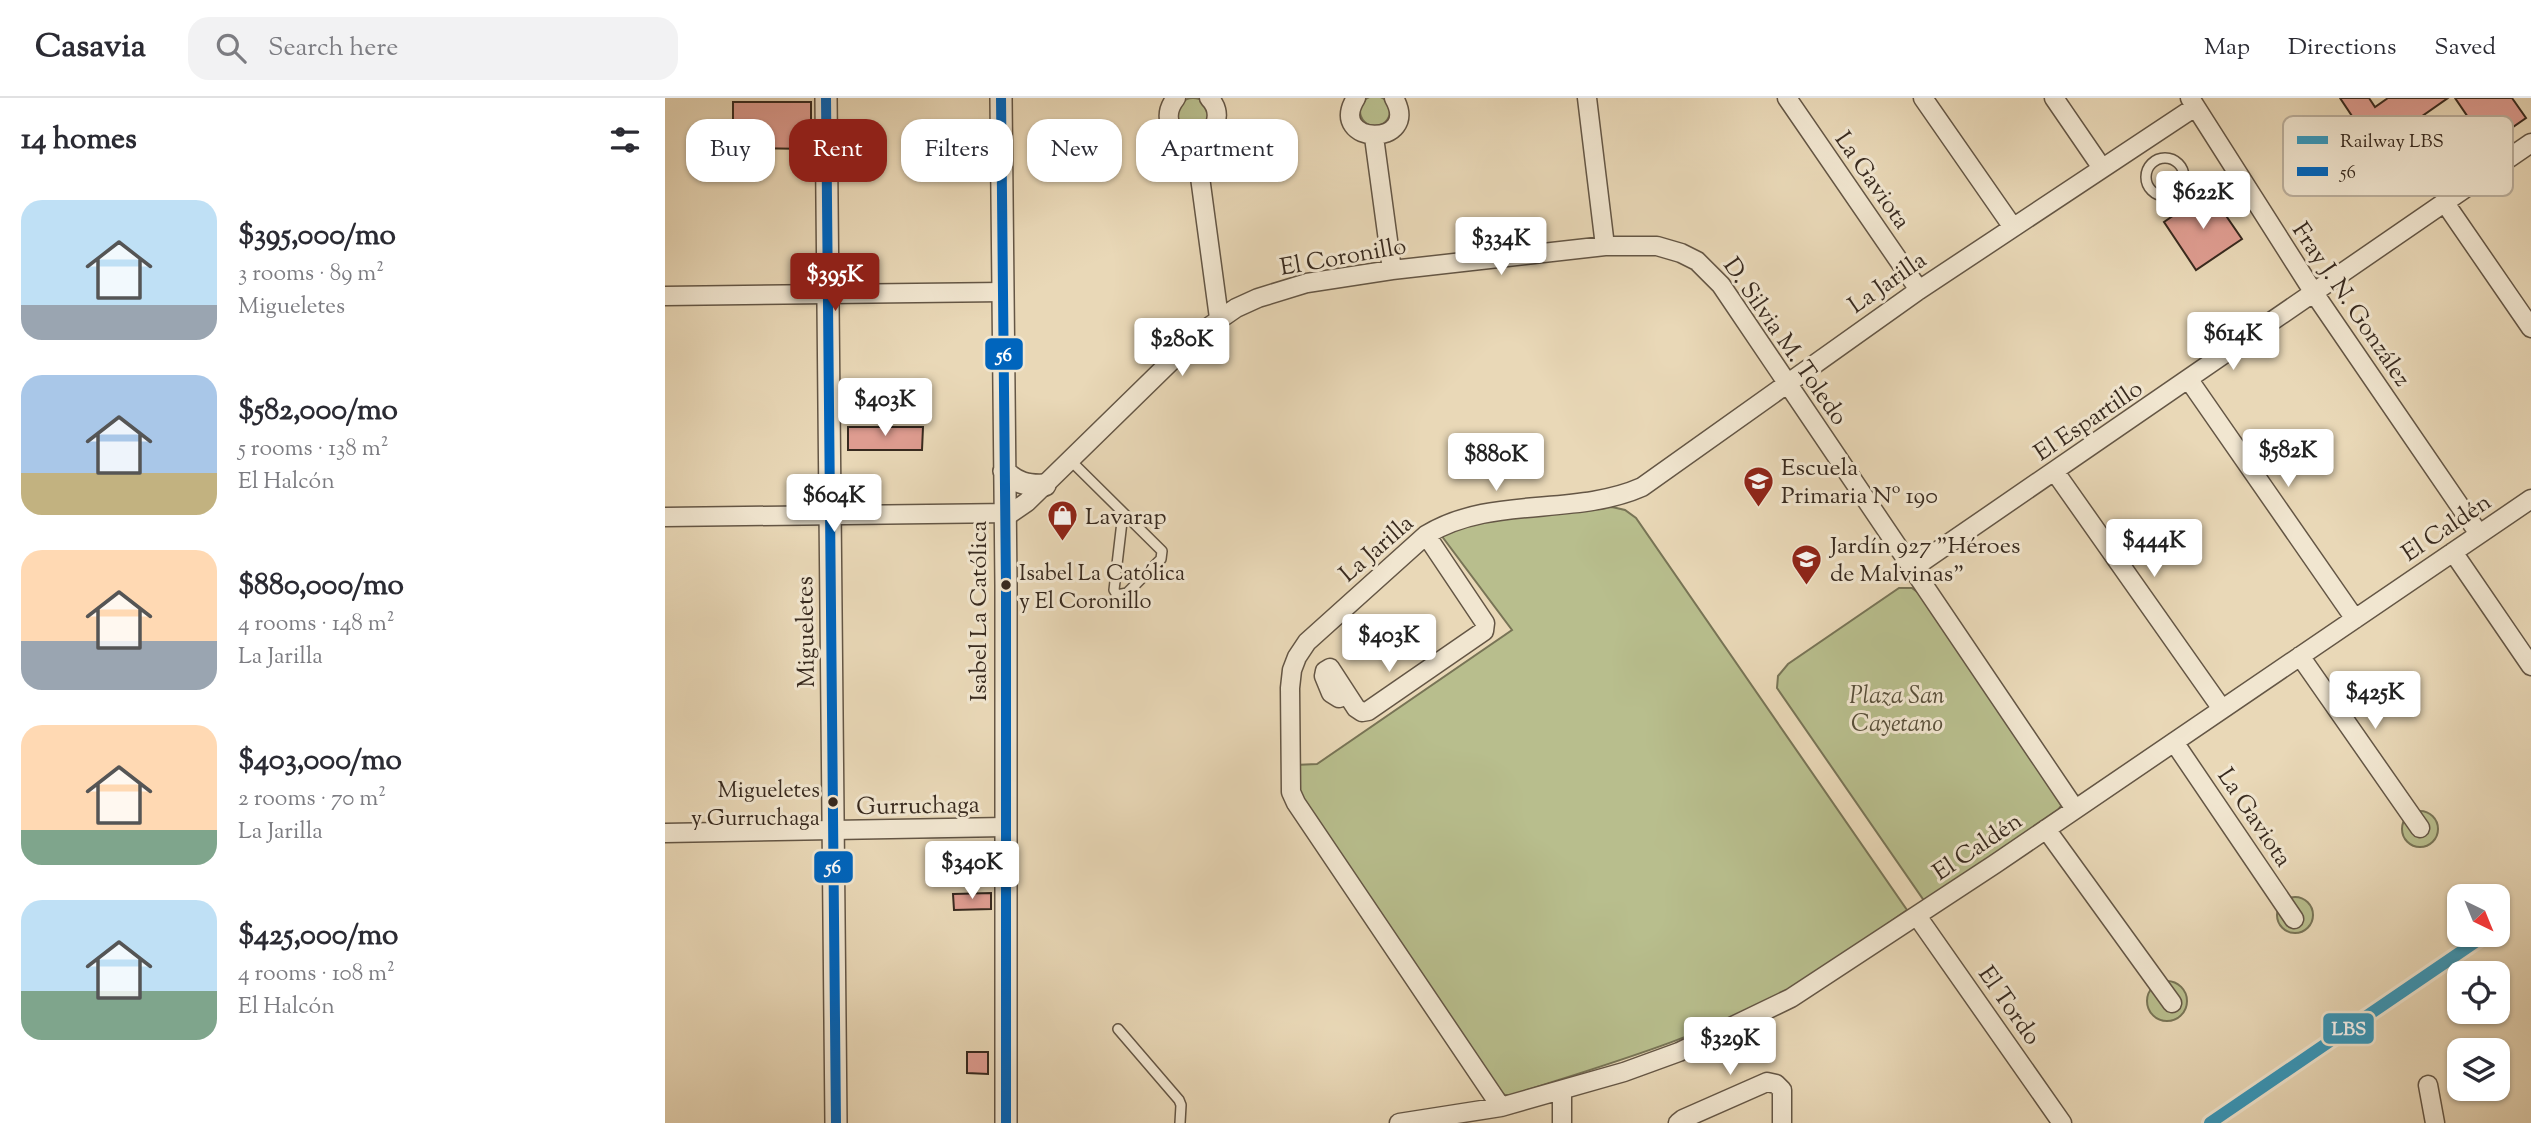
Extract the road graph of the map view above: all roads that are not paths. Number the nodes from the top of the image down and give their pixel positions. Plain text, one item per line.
1 (826, 98) edge
2 (1001, 98) edge
3 (1177, 98) edge
4 (1209, 98) edge
5 (1356, 98) edge
6 (1394, 98) edge
7 (1587, 98) edge
8 (1787, 98) edge
9 (1923, 98) edge
10 (2054, 98) edge
11 (2193, 103) edge
12 (1170, 119) edge
13 (1215, 119) edge
14 (1374, 136) junction
15 (2142, 142) junction
16 (2531, 143) edge
17 (2513, 156) edge
18 (2155, 161) junction
19 (2102, 168) junction
20 (1201, 182) edge
21 (2455, 196) edge
22 (2445, 203) junction
23 (2012, 226) junction
24 (1605, 246) junction
25 (1392, 270) junction
26 (1919, 289) junction
27 (1004, 292) junction
28 (2314, 293) junction
29 (827, 294) junction
30 (665, 296) edge
31 (1219, 318) junction
32 (2531, 328) edge
33 (2189, 380) junction
34 (1787, 382) junction
35 (1070, 460) junction
36 (1004, 471) junction
37 (2055, 471) junction
38 (1045, 485) junction
39 (2531, 499) edge
40 (1123, 513) junction
41 (1004, 514) junction
42 (830, 515) junction
43 (665, 517) edge
44 (2479, 534) junction
45 (1426, 535) junction
46 (2452, 552) junction
47 (1913, 568) junction
48 (2354, 619) junction
49 (2300, 656) junction
50 (2531, 666) edge
51 (1347, 695) dead end
52 (2222, 709) junction
53 (2174, 742) junction
54 (2075, 808) junction
55 (1005, 827) junction
56 (2420, 828) dead end
57 (2046, 829) junction
58 (833, 831) junction
59 (665, 833) edge
60 (1917, 916) junction
61 (2294, 919) dead end
62 (2172, 1003) dead end
63 (1118, 1029) dead end
64 (2428, 1085) dead end
65 (1562, 1090) junction
66 (1501, 1107) junction
67 (836, 1123) edge
68 (1006, 1123) edge
69 (1180, 1123) edge
70 (1399, 1123) edge
71 (1562, 1123) edge
72 (1678, 1123) edge
73 (1782, 1123) edge
74 (2063, 1123) edge
75 (2435, 1123) edge

1 - 29 street, Migueletes
2 - 27 street, Isabel La Católica
3 - 12 street
4 - 13 street
5 - 14 street
6 - 14 street
7 - 24 street
8 - 26 street, La Gaviota
9 - 23 street
10 - 19 street
11 - 15 street, La Jarilla
11 - 28 street, Fray J. N. González
14 - 25 street
15 - 18 lane
15 - 19 street, La Jarilla
16 - 17 street, El Espartillo
18 - 18 lane
19 - 23 street, La Jarilla
20 - 31 street
21 - 22 street, El Espartillo
22 - 28 street, El Espartillo
22 - 32 street
23 - 26 street, La Jarilla
24 - 25 street, El Coronillo
24 - 34 street, D. Silvia M. Toledo
25 - 31 street, El Coronillo
26 - 34 street, La Jarilla
27 - 29 street
27 - 36 street, Isabel La Católica
28 - 33 street, El Espartillo
28 - 44 street, Fray J. N. González
29 - 30 street
29 - 42 street, Migueletes
31 - 35 street, El Coronillo
33 - 37 street, El Espartillo
33 - 48 street
34 - 45 street, La Jarilla
34 - 47 street, D. Silvia M. Toledo
35 - 38 street, El Coronillo
35 - 40 lane
36 - 38 street
36 - 41 street, Isabel La Católica
37 - 47 street, El Espartillo
37 - 52 street
38 - 41 street, El Coronillo
39 - 44 street, El Caldén
40 - 40 lane
41 - 42 street
41 - 55 street, Isabel La Católica
42 - 43 street
42 - 58 street, Migueletes
44 - 46 street, El Caldén
45 - 51 street
45 - 66 street, La Jarilla
46 - 48 street, El Caldén
46 - 50 street
47 - 54 street, D. Silvia M. Toledo
48 - 49 street, El Caldén
49 - 52 street, El Caldén
49 - 56 street
52 - 53 street, El Caldén
53 - 54 street, El Caldén
53 - 61 street, La Gaviota
54 - 57 street, El Caldén
55 - 58 street, Gurruchaga
55 - 68 street, Isabel La Católica
57 - 60 street, El Caldén
57 - 62 street
58 - 59 street, Gurruchaga
58 - 67 street, Migueletes
60 - 65 street, El Caldén
60 - 74 street, El Tordo
63 - 69 lane
64 - 75 street
65 - 66 street, El Caldén
65 - 71 street
66 - 70 street, El Caldén
72 - 73 street

